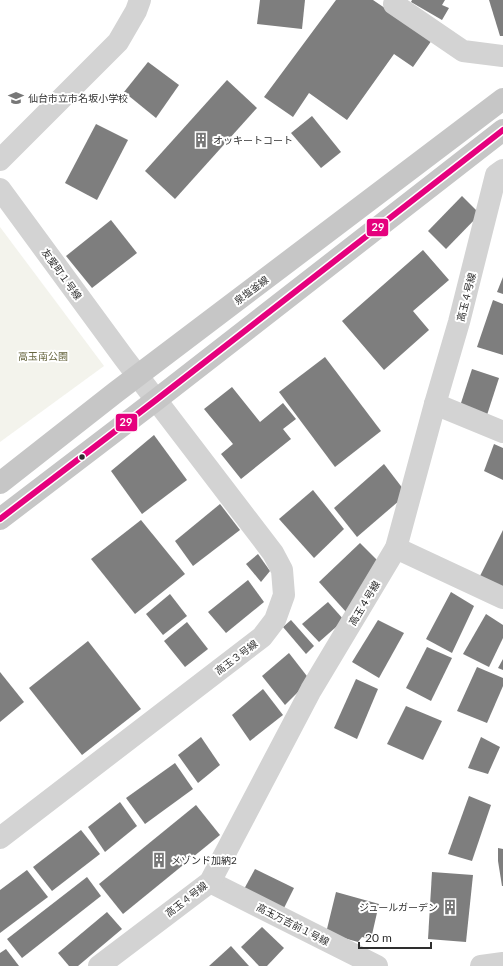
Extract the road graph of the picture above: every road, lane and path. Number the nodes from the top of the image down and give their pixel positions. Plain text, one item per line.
1 (140, 0) edge
2 (394, 4) dead end
3 (503, 56) edge
4 (503, 99) edge
5 (503, 130) edge
6 (0, 160) edge
7 (503, 170) edge
8 (0, 189) edge
9 (495, 212) edge
10 (124, 358) joint
11 (137, 375) junction
12 (156, 400) junction
13 (435, 404) junction
14 (503, 432) edge
15 (0, 483) edge
16 (0, 519) edge
17 (396, 548) junction
18 (503, 598) edge
19 (0, 838) edge
20 (210, 882) junction
21 (364, 963) edge
22 (503, 963) edge
23 (99, 966) edge
24 (481, 966) edge

1 - 6 street
2 - 3 street
4 - 11 main road, 泉塩釜線
5 - 12 main road
7 - 9 street, 高玉４号線
8 - 10 street, 友愛町１号線
9 - 13 street, 高玉４号線
10 - 11 street, 高玉３号線
11 - 12 street, 高玉３号線
11 - 15 main road, 泉塩釜線
12 - 16 main road
12 - 19 street, 高玉３号線
13 - 14 street
13 - 17 street, 高玉４号線
17 - 18 street
17 - 20 street, 高玉４号線
20 - 21 street, 高玉万吉前１号線
20 - 23 street, 高玉４号線
22 - 24 street

